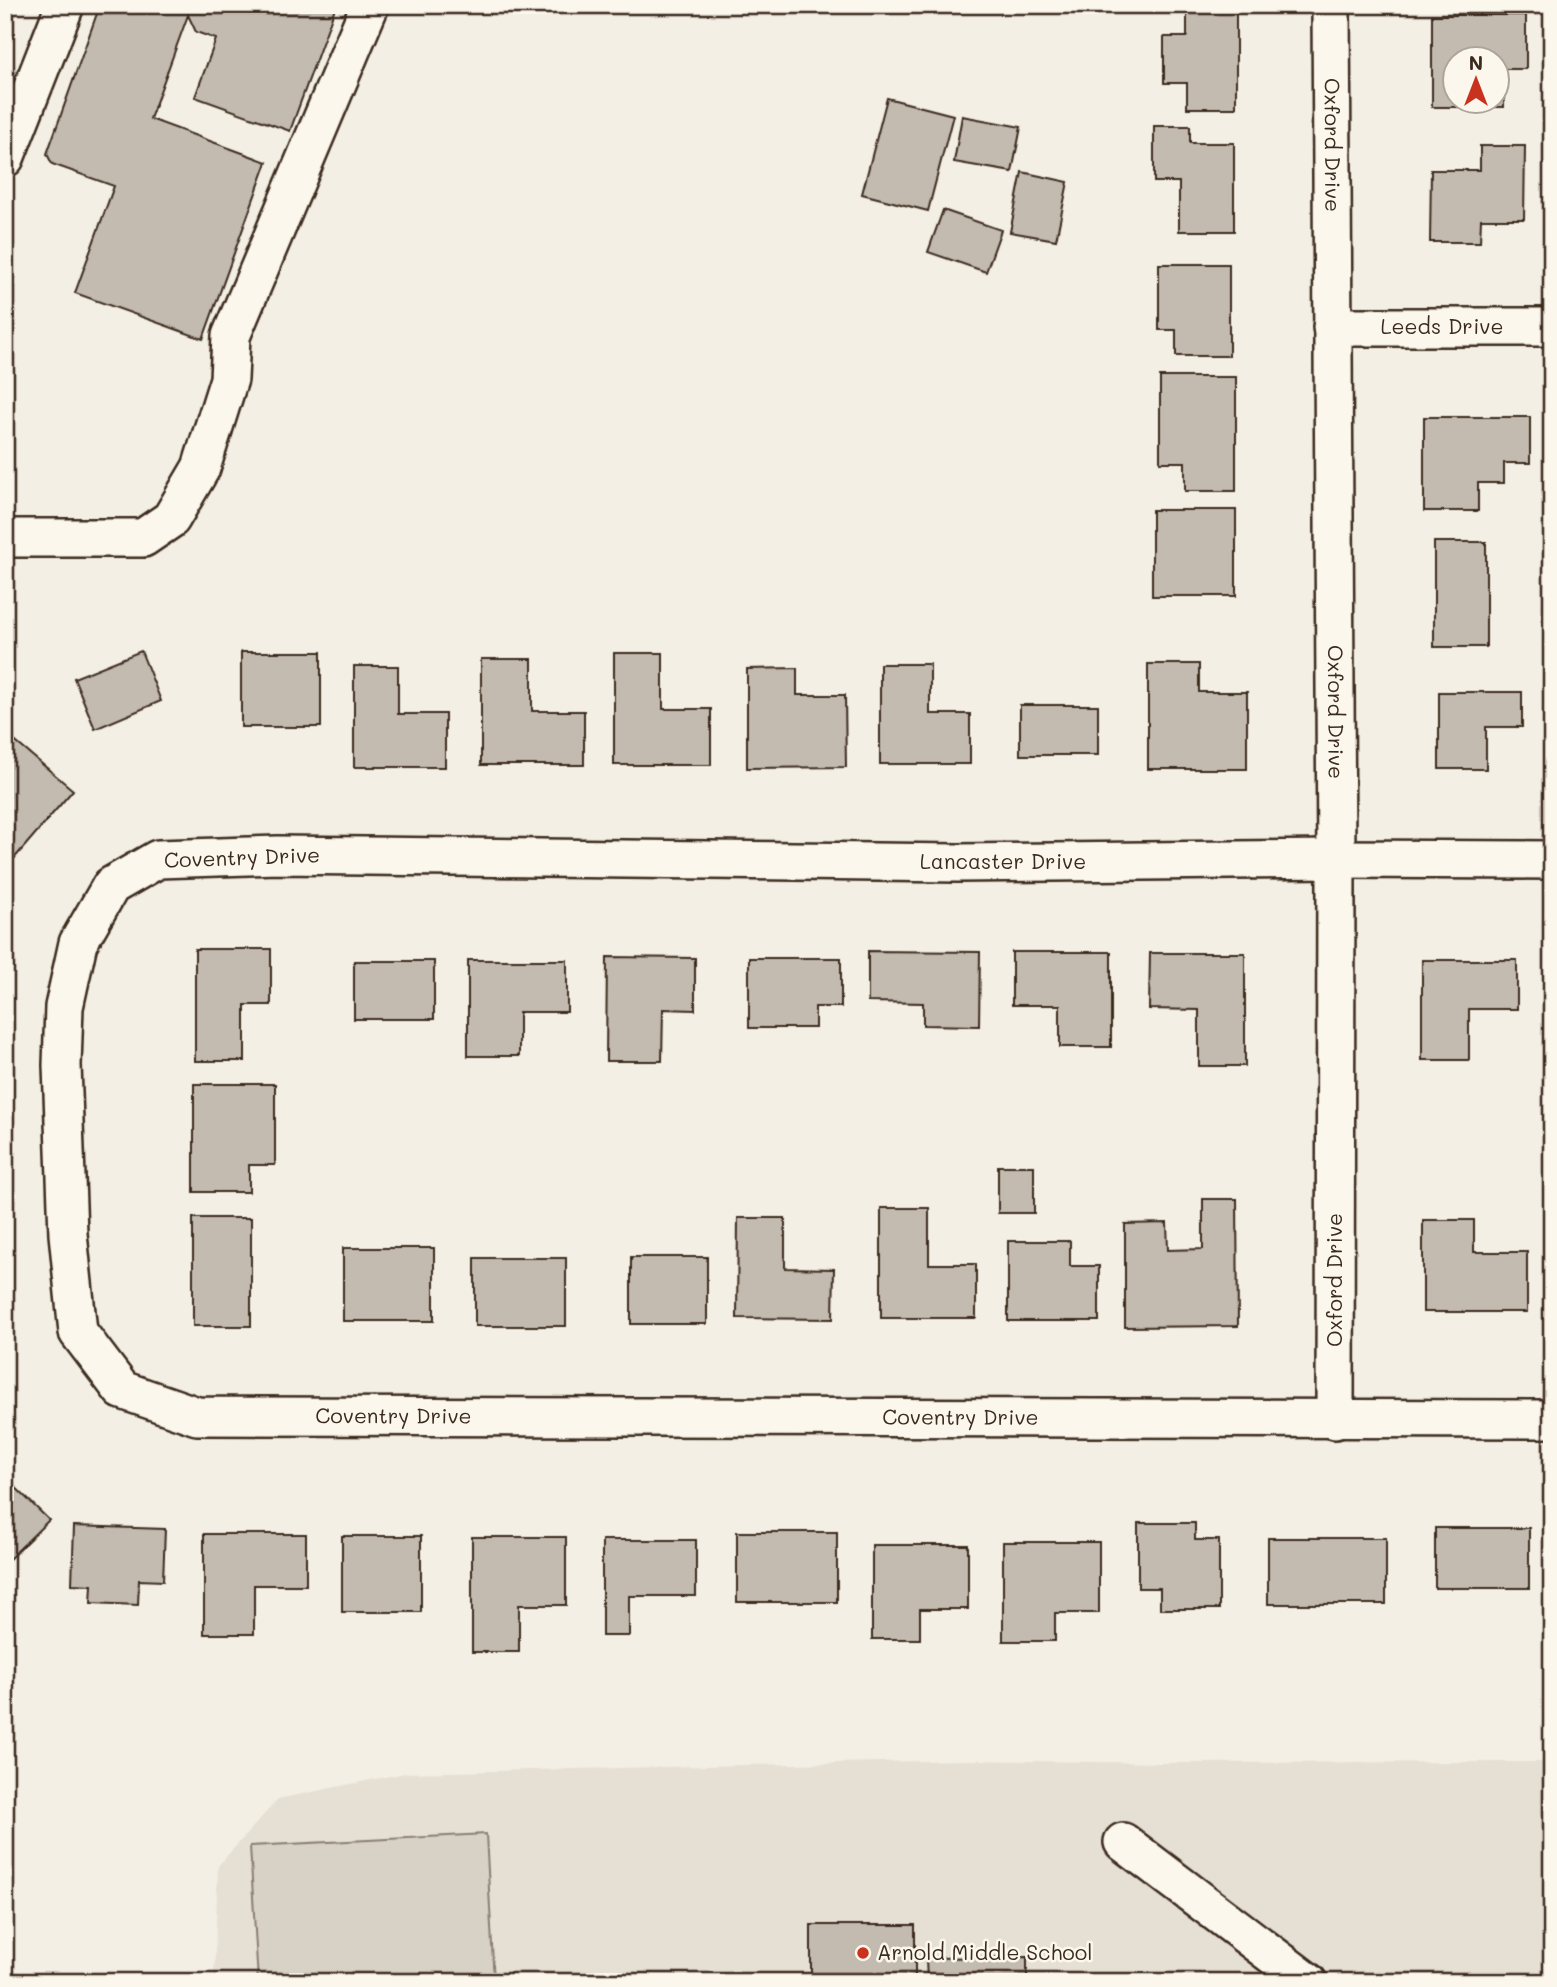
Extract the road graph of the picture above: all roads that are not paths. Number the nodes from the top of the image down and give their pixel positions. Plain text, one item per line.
1 (65, 5) edge
2 (370, 5) edge
3 (1331, 5) edge
4 (5, 158) edge
5 (1332, 327) junction
6 (1552, 327) edge
7 (5, 538) edge
8 (454, 857) joint
9 (1336, 859) junction
10 (1552, 860) edge
11 (1552, 1419) edge
12 (1335, 1420) junction
13 (1123, 1842) dead end
14 (1308, 1982) edge

1 - 4 street
2 - 7 street
3 - 5 street, Oxford Drive
5 - 6 street, Leeds Drive
5 - 9 street, Oxford Drive
8 - 9 street, Lancaster Drive
8 - 12 street, Coventry Drive
9 - 10 street, Lancaster Drive
9 - 12 street, Oxford Drive
11 - 12 street, Coventry Drive
13 - 14 street

